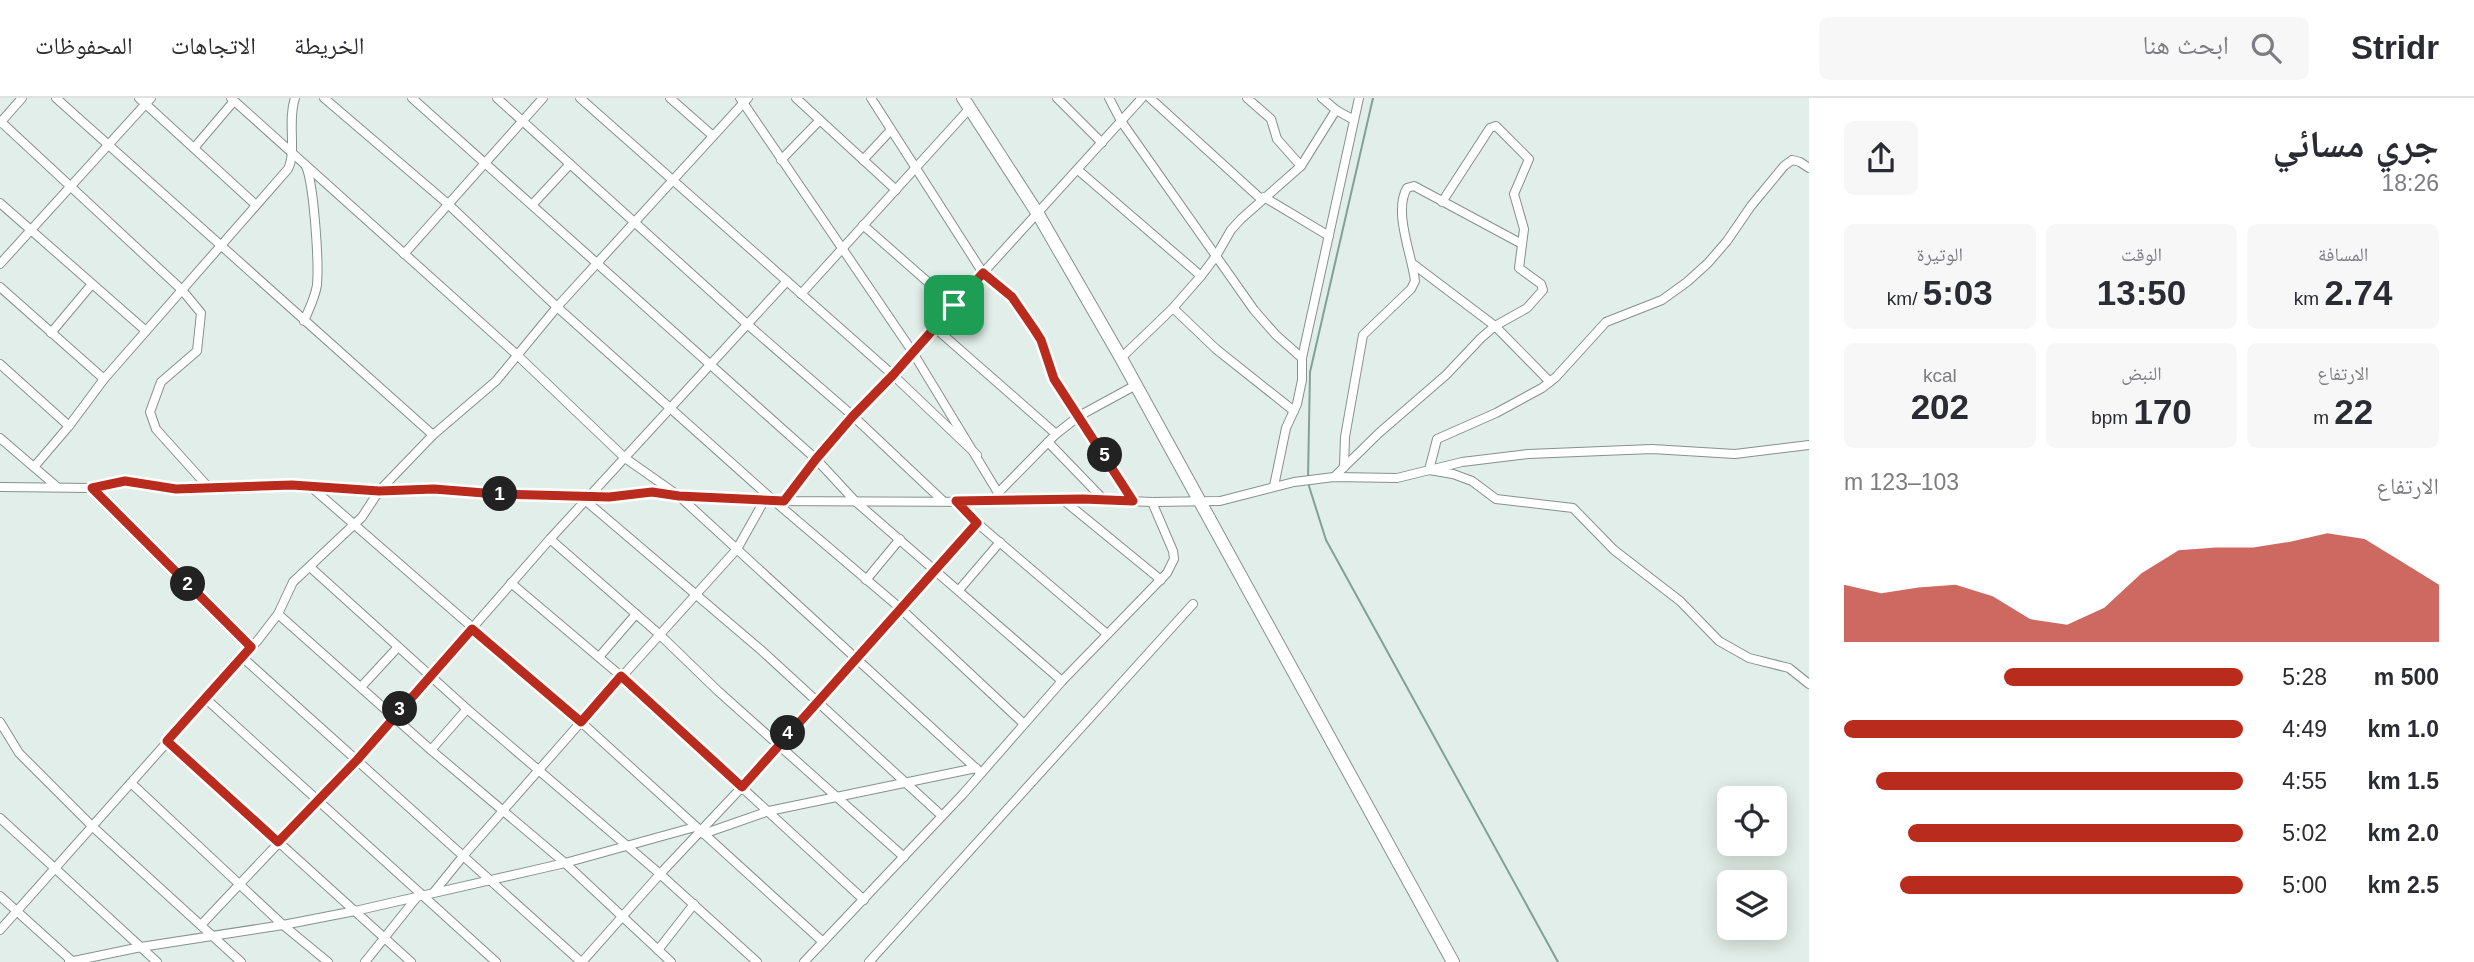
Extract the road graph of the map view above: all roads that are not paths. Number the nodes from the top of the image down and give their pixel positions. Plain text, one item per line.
1 (22, 98) edge
2 (56, 98) edge
3 (295, 98) edge
4 (324, 98) edge
5 (411, 98) edge
6 (497, 98) edge
7 (543, 98) edge
8 (580, 98) edge
9 (670, 98) edge
10 (796, 98) edge
11 (871, 98) edge
12 (1057, 98) edge
13 (1109, 98) edge
14 (1142, 98) edge
15 (1150, 98) edge
16 (1247, 98) edge
17 (1322, 98) edge
18 (1359, 98) edge
19 (233, 99) edge
20 (145, 100) edge
21 (744, 100) edge
22 (967, 103) edge
23 (1336, 110) junction
24 (522, 120) junction
25 (820, 120) junction
26 (1354, 120) junction
27 (1121, 121) junction
28 (0, 122) edge
29 (891, 130) junction
30 (713, 136) junction
31 (1102, 143) junction
32 (109, 146) junction
33 (194, 148) junction
34 (290, 151) junction
35 (781, 160) junction
36 (863, 160) junction
37 (485, 163) junction
38 (305, 164) junction
39 (570, 164) junction
40 (1301, 166) junction
41 (1809, 168) edge
42 (915, 169) junction
43 (1078, 170) junction
44 (673, 180) junction
45 (71, 185) junction
46 (896, 190) junction
47 (1263, 198) junction
48 (1443, 202) junction
49 (0, 203) edge
50 (448, 204) junction
51 (256, 205) junction
52 (532, 205) junction
53 (1038, 214) junction
54 (635, 223) junction
55 (863, 225) junction
56 (30, 230) junction
57 (1329, 236) junction
58 (1522, 244) junction
59 (221, 246) junction
60 (841, 249) junction
61 (404, 254) junction
62 (1216, 256) junction
63 (597, 263) junction
64 (0, 264) edge
65 (1413, 264) junction
66 (983, 273) junction
67 (1201, 276) junction
68 (786, 281) junction
69 (92, 284) junction
70 (0, 287) edge
71 (182, 290) junction
72 (801, 293) junction
73 (954, 305) junction
74 (557, 307) junction
75 (1172, 308) junction
76 (304, 321) junction
77 (747, 324) junction
78 (934, 327) junction
79 (1495, 327) junction
80 (146, 331) junction
81 (51, 333) junction
82 (912, 351) junction
83 (516, 354) junction
84 (1121, 358) junction
85 (1302, 358) junction
86 (0, 364) edge
87 (710, 365) junction
88 (893, 375) junction
89 (104, 379) junction
90 (1550, 382) junction
91 (1136, 385) junction
92 (671, 407) junction
93 (1294, 411) junction
94 (853, 416) junction
95 (1079, 416) junction
96 (69, 426) junction
97 (433, 435) junction
98 (1056, 435) junction
99 (0, 438) edge
100 (1048, 442) junction
101 (1809, 446) edge
102 (977, 455) junction
103 (625, 458) junction
104 (816, 459) junction
105 (34, 467) junction
106 (1344, 467) junction
107 (1429, 470) junction
108 (1334, 477) junction
109 (56, 486) junction
110 (310, 486) junction
111 (1274, 486) junction
112 (0, 487) edge
113 (92, 488) junction
114 (209, 488) junction
115 (379, 491) junction
116 (679, 496) junction
117 (1000, 497) junction
118 (588, 499) junction
119 (1062, 499) junction
120 (1104, 500) junction
121 (1199, 500) junction
122 (768, 501) junction
123 (784, 501) junction
124 (855, 501) junction
125 (943, 501) junction
126 (956, 501) junction
127 (1133, 501) junction
128 (1152, 502) junction
129 (977, 523) junction
130 (354, 524) junction
131 (550, 539) junction
132 (900, 539) junction
133 (1000, 542) junction
134 (737, 549) junction
135 (310, 567) junction
136 (937, 570) junction
137 (866, 579) junction
138 (1161, 580) junction
139 (510, 583) junction
140 (959, 590) junction
141 (697, 594) junction
142 (1193, 604) dead end
143 (900, 608) junction
144 (278, 614) junction
145 (636, 614) junction
146 (472, 629) junction
147 (659, 634) junction
148 (1107, 634) junction
149 (251, 647) junction
150 (398, 647) junction
151 (242, 657) junction
152 (599, 657) junction
153 (855, 658) junction
154 (429, 675) junction
155 (621, 676) junction
156 (1062, 681) junction
157 (1809, 684) edge
158 (361, 687) junction
159 (205, 698) junction
160 (817, 701) junction
161 (467, 709) junction
162 (394, 716) junction
163 (581, 722) junction
164 (1024, 724) junction
165 (1, 727) edge
166 (167, 741) junction
167 (778, 745) junction
168 (432, 750) junction
169 (357, 760) junction
170 (540, 769) junction
171 (979, 771) junction
172 (131, 783) junction
173 (906, 783) junction
174 (742, 787) junction
175 (840, 798) junction
176 (317, 800) junction
177 (505, 810) junction
178 (769, 811) junction
179 (942, 816) junction
180 (0, 818) edge
181 (93, 827) junction
182 (699, 831) junction
183 (278, 842) junction
184 (627, 846) junction
185 (464, 855) junction
186 (904, 857) junction
187 (565, 863) junction
188 (56, 869) junction
189 (660, 874) junction
190 (491, 880) junction
191 (241, 884) junction
192 (434, 892) junction
193 (0, 896) edge
194 (421, 896) junction
195 (864, 900) junction
196 (694, 904) junction
197 (16, 911) junction
198 (355, 911) junction
199 (622, 917) junction
200 (201, 925) junction
201 (283, 925) junction
202 (0, 930) edge
203 (211, 935) junction
204 (385, 939) junction
205 (823, 942) junction
206 (141, 947) junction
207 (658, 950) junction
208 (237, 961) edge
209 (72, 962) edge
210 (157, 962) edge
211 (328, 962) edge
212 (365, 962) edge
213 (411, 962) edge
214 (496, 962) edge
215 (581, 962) edge
216 (671, 962) edge
217 (757, 962) edge
218 (804, 962) edge
219 (869, 962) edge
220 (1453, 962) edge

1 - 28 street
2 - 32 street
3 - 34 street
4 - 50 street
5 - 37 street
6 - 24 street
7 - 24 street
8 - 44 street
9 - 30 street
10 - 25 street
11 - 29 street
12 - 31 street
13 - 27 street
14 - 27 street
15 - 47 street
16 - 40 street
17 - 23 street
18 - 26 street
19 - 33 street
19 - 34 street
20 - 32 street
20 - 33 street
21 - 30 street
21 - 35 street
22 - 42 street
22 - 53 highway
23 - 26 street
23 - 40 street
24 - 37 street
24 - 39 street
25 - 35 street
25 - 36 street
26 - 57 street
27 - 31 street
27 - 62 street
28 - 45 street
29 - 36 street
29 - 42 street
30 - 44 street
31 - 43 street
32 - 45 street
32 - 59 street
33 - 51 street
34 - 38 street
34 - 51 street
35 - 60 street
36 - 46 street
37 - 50 street
37 - 52 street
38 - 61 street
38 - 76 street
39 - 52 street
39 - 54 street
40 - 47 street
41 - 90 street
42 - 46 street
42 - 66 street
43 - 53 street
43 - 67 street
44 - 54 street
44 - 68 street
45 - 56 street
45 - 71 street
46 - 55 street
47 - 57 street
47 - 62 street
48 - 58 street
48 - 58 street
48 - 65 street
49 - 56 street
50 - 61 street
50 - 74 street
51 - 59 street
52 - 63 street
53 - 66 street
53 - 84 highway
54 - 63 street
54 - 77 street
55 - 60 street
55 - 73 street
56 - 64 street
56 - 69 street
57 - 85 street
58 - 79 street
59 - 71 street
59 - 76 street
60 - 72 street
60 - 82 street
61 - 83 street
62 - 67 street
62 - 85 street
63 - 74 street
63 - 87 street
65 - 79 street
65 - 106 street
66 - 73 street
66 - 95 street
67 - 75 street
68 - 72 street
68 - 77 street
69 - 80 street
69 - 81 street
70 - 81 street
71 - 80 street
71 - 114 street
72 - 88 street
73 - 78 street
74 - 83 street
74 - 92 street
75 - 84 street
75 - 93 street
76 - 97 street
77 - 87 street
77 - 94 street
78 - 82 street
78 - 98 street
79 - 90 street
79 - 106 street
80 - 89 street
81 - 89 street
82 - 88 street
82 - 102 street
83 - 97 street
83 - 103 street
84 - 91 highway
85 - 93 street
86 - 96 street
87 - 92 street
87 - 104 street
88 - 94 street
88 - 102 street
89 - 96 street
90 - 107 street
91 - 95 street
91 - 121 highway
92 - 103 street
92 - 122 street
93 - 111 street
94 - 104 street
94 - 125 street
95 - 98 street
95 - 127 street
96 - 105 street
97 - 115 street
98 - 100 street
99 - 105 street
100 - 117 street
100 - 120 street
101 - 107 street
102 - 117 street
103 - 116 street
103 - 118 street
104 - 123 street
104 - 124 street
105 - 109 street
106 - 108 street
107 - 108 street
107 - 157 street
108 - 111 street
109 - 112 street
109 - 113 street
110 - 114 street
110 - 115 street
110 - 130 street
111 - 121 street
113 - 114 street
113 - 149 street
115 - 118 street
115 - 130 street
116 - 118 street
116 - 122 street
116 - 134 street
117 - 119 street
117 - 126 street
118 - 131 street
118 - 141 street
119 - 120 street
119 - 138 street
120 - 127 street
121 - 128 street
121 - 220 highway
122 - 123 street
122 - 134 street
122 - 137 street
123 - 124 street
124 - 125 street
124 - 132 street
125 - 126 street
126 - 129 street
127 - 128 street
128 - 138 street
129 - 133 street
129 - 136 street
130 - 135 street
130 - 146 street
131 - 139 street
131 - 145 street
132 - 136 street
132 - 137 street
133 - 140 street
133 - 148 street
134 - 141 street
134 - 153 street
135 - 144 street
135 - 150 street
136 - 140 street
136 - 143 street
137 - 143 street
138 - 148 street
139 - 146 street
139 - 152 street
140 - 156 street
141 - 147 street
141 - 160 street
142 - 219 street
143 - 153 street
143 - 164 street
144 - 149 street
144 - 158 street
145 - 147 street
145 - 152 street
146 - 154 street
146 - 163 street
147 - 155 street
147 - 167 street
148 - 156 street
149 - 151 street
150 - 154 street
150 - 158 street
151 - 159 street
151 - 169 street
152 - 155 street
153 - 160 street
153 - 171 street
154 - 161 street
154 - 162 street
155 - 163 street
155 - 174 street
156 - 164 street
158 - 162 street
159 - 166 street
159 - 176 street
160 - 167 street
160 - 173 street
161 - 168 street
161 - 170 street
162 - 168 street
162 - 169 street
163 - 170 street
163 - 182 street
164 - 171 street
165 - 181 street
166 - 172 street
166 - 183 street
167 - 174 street
167 - 175 street
168 - 177 street
169 - 176 street
169 - 185 street
170 - 177 street
170 - 184 street
171 - 173 street
171 - 179 street
172 - 181 street
172 - 191 street
173 - 175 street
173 - 179 street
174 - 178 street
174 - 182 street
175 - 178 street
175 - 186 street
176 - 183 street
176 - 194 street
177 - 185 street
177 - 187 street
178 - 182 street
178 - 195 street
179 - 186 street
180 - 188 street
181 - 188 street
181 - 200 street
182 - 184 street
182 - 189 street
182 - 205 street
183 - 191 street
183 - 198 street
184 - 187 street
184 - 189 street
185 - 190 street
185 - 192 street
186 - 195 street
187 - 190 street
187 - 199 street
188 - 197 street
188 - 206 street
189 - 196 street
189 - 199 street
190 - 192 street
190 - 215 street
191 - 200 street
191 - 201 street
192 - 194 street
193 - 197 street
194 - 198 street
194 - 204 street
194 - 214 street
195 - 205 street
196 - 207 street
196 - 217 street
197 - 202 street
197 - 209 street
198 - 201 street
198 - 204 street
199 - 207 street
199 - 215 street
200 - 203 street
201 - 203 street
201 - 211 street
203 - 206 street
203 - 208 street
204 - 212 street
204 - 213 street
205 - 218 street
206 - 209 street
206 - 210 street
207 - 216 street

